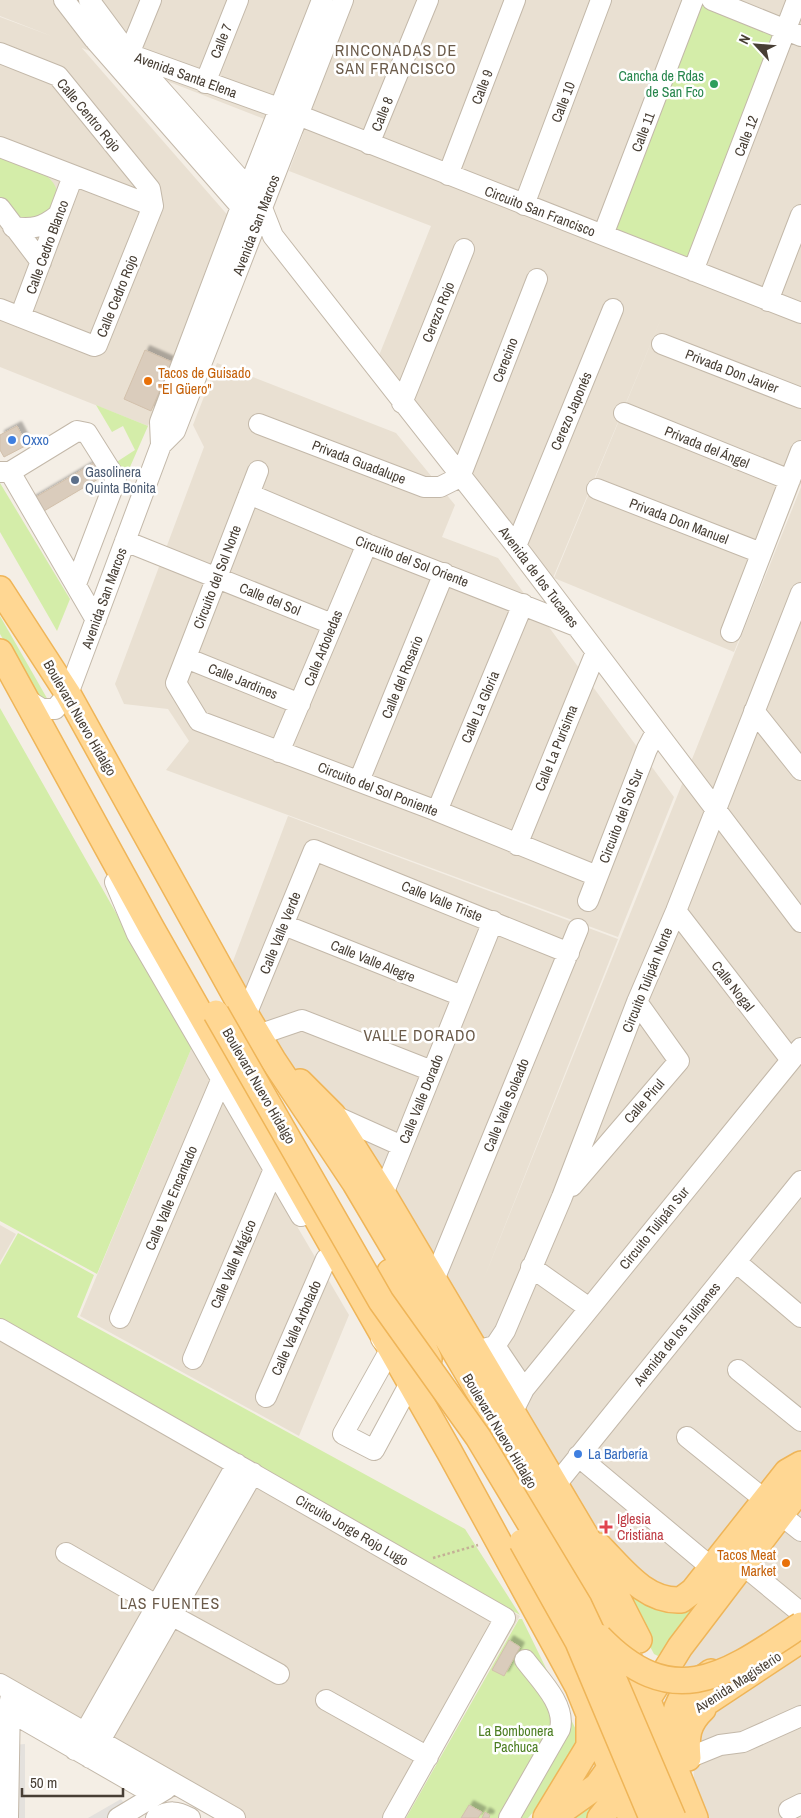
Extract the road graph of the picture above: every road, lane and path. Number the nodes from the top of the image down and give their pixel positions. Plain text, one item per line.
1 (64, 0) edge
2 (89, 0) edge
3 (150, 0) edge
4 (238, 0) edge
5 (322, 0) edge
6 (343, 0) edge
7 (428, 0) edge
8 (515, 0) edge
9 (601, 0) edge
10 (694, 0) edge
11 (712, 0) edge
12 (797, 0) edge
13 (794, 33) edge
14 (94, 39) junction
15 (0, 53) edge
16 (129, 54) junction
17 (205, 83) junction
18 (279, 107) junction
19 (298, 115) junction
20 (369, 144) junction
21 (0, 147) edge
22 (448, 175) junction
23 (73, 176) junction
24 (248, 188) junction
25 (524, 205) junction
26 (154, 206) junction
27 (241, 207) junction
28 (0, 208) edge
29 (58, 215) junction
30 (801, 215) edge
31 (259, 216) junction
32 (13, 227) junction
33 (603, 235) junction
34 (464, 249) dead end
35 (41, 262) junction
36 (693, 271) junction
37 (537, 279) dead end
38 (768, 301) junction
39 (0, 309) edge
40 (613, 309) dead end
41 (801, 313) edge
42 (20, 318) junction
43 (662, 344) dead end
44 (801, 398) edge
45 (402, 402) junction
46 (624, 413) dead end
47 (258, 424) dead end
48 (161, 445) junction
49 (801, 451) edge
50 (258, 471) dead end
51 (5, 472) edge
52 (460, 477) junction
53 (790, 480) junction
54 (597, 489) dead end
55 (249, 494) junction
56 (125, 541) junction
57 (367, 544) junction
58 (516, 546) junction
59 (760, 553) junction
60 (444, 573) junction
61 (217, 578) junction
62 (76, 584) junction
63 (0, 589) edge
64 (801, 593) edge
65 (524, 604) junction
66 (96, 620) junction
67 (332, 624) junction
68 (577, 626) junction
69 (731, 632) dead end
70 (0, 652) edge
71 (596, 652) junction
72 (186, 658) junction
73 (176, 683) joint
74 (68, 694) junction
75 (29, 702) junction
76 (300, 704) junction
77 (754, 711) junction
78 (656, 732) junction
79 (279, 752) junction
80 (801, 770) edge
81 (359, 781) junction
82 (74, 788) junction
83 (715, 810) junction
84 (437, 811) junction
85 (517, 845) junction
86 (314, 850) joint
87 (597, 876) junction
88 (588, 901) dead end
89 (676, 911) junction
90 (493, 921) junction
91 (801, 922) edge
92 (284, 924) junction
93 (578, 929) dead end
94 (569, 953) junction
95 (462, 996) junction
96 (637, 1002) junction
97 (252, 1025) junction
98 (796, 1054) edge
99 (273, 1060) junction
100 (432, 1071) junction
101 (222, 1078) junction
102 (333, 1115) junction
103 (402, 1146) junction
104 (274, 1169) junction
105 (801, 1182) edge
106 (383, 1194) junction
107 (562, 1197) junction
108 (326, 1259) junction
109 (736, 1262) junction
110 (531, 1267) junction
111 (434, 1280) junction
112 (589, 1308) junction
113 (801, 1317) edge
114 (120, 1318) dead end
115 (0, 1329) edge
116 (485, 1348) junction
117 (390, 1350) junction
118 (193, 1359) dead end
119 (738, 1370) dead end
120 (409, 1385) junction
121 (524, 1389) junction
122 (266, 1397) dead end
123 (512, 1411) junction
124 (801, 1421) edge
125 (687, 1437) dead end
126 (578, 1456) junction
127 (801, 1464) edge
128 (245, 1469) junction
129 (554, 1487) junction
130 (801, 1488) edge
131 (773, 1508) junction
132 (801, 1531) edge
133 (587, 1538) junction
134 (66, 1553) dead end
135 (483, 1553) dead end
136 (743, 1565) junction
137 (712, 1568) junction
138 (425, 1572) junction
139 (165, 1611) junction
140 (801, 1616) edge
141 (698, 1622) junction
142 (590, 1628) junction
143 (801, 1640) edge
144 (525, 1660) dead end
145 (719, 1667) junction
146 (279, 1674) dead end
147 (5, 1687) edge
148 (578, 1687) junction
149 (653, 1691) junction
150 (326, 1700) dead end
151 (712, 1700) junction
152 (9, 1711) junction
153 (589, 1714) junction
154 (801, 1716) edge
155 (634, 1729) junction
156 (668, 1730) junction
157 (87, 1746) junction
158 (428, 1757) junction
159 (688, 1758) junction
160 (639, 1766) junction
161 (611, 1769) junction
162 (175, 1784) junction
163 (621, 1793) junction
164 (156, 1795) junction
165 (696, 1813) edge
166 (8, 1818) edge
167 (118, 1818) edge
168 (156, 1818) edge
169 (190, 1818) edge
170 (235, 1818) edge
171 (393, 1818) edge
172 (509, 1818) edge
173 (545, 1818) edge
174 (552, 1818) edge
175 (600, 1818) edge
176 (631, 1818) edge
177 (652, 1818) edge

1 - 14 street
2 - 16 street
3 - 16 street
4 - 17 street, Calle 7
5 - 18 street, Avenida San Marcos
6 - 19 street, Avenida San Marcos
7 - 20 street, Calle 8
8 - 22 street, Calle 9
9 - 25 street, Calle 10
10 - 33 street, Calle 11
11 - 13 street
12 - 13 street, Calle 12
13 - 36 street, Calle 12
14 - 16 street, Avenida Santa Elena
14 - 27 street, Avenida de los Tucanes
15 - 26 street, Calle Centro Rojo
16 - 17 street, Avenida Santa Elena
16 - 24 street, Avenida de los Tucanes
17 - 18 street, Avenida Santa Elena
18 - 19 street, Circuito San Francisco
18 - 24 street, Avenida San Marcos
19 - 20 street, Circuito San Francisco
19 - 31 street, Avenida San Marcos
20 - 22 street, Circuito San Francisco
21 - 23 street
22 - 25 street, Circuito San Francisco
23 - 26 street
23 - 29 street, Calle Cedro Blanco
24 - 27 street, Avenida San Marcos
24 - 31 street, Avenida de los Tucanes
25 - 33 street, Circuito San Francisco
26 - 42 street, Calle Cedro Rojo
27 - 31 street, Avenida de los Tucanes
27 - 48 street, Avenida San Marcos
28 - 32 street
29 - 32 street
29 - 35 street, Calle Cedro Blanco
30 - 38 street
31 - 45 street, Avenida de los Tucanes
31 - 48 street, Avenida San Marcos
32 - 35 street
33 - 36 street, Circuito San Francisco
34 - 45 street, Cerezo Rojo
35 - 42 street, Calle Cedro Blanco
36 - 38 street, Circuito San Francisco
37 - 52 street, Cerecino
38 - 41 street, Circuito San Francisco
39 - 42 street, Calle Cedro Rojo
40 - 58 street, Cerezo Japonés
43 - 44 street, Privada Don Javier
45 - 52 street, Avenida de los Tucanes
46 - 53 street, Privada del Ángel
47 - 52 street, Privada Guadalupe
48 - 56 street, Avenida San Marcos
49 - 53 street
50 - 55 street, Circuito del Sol Norte
51 - 62 street
51 - 62 street
52 - 58 street, Avenida de los Tucanes
53 - 59 street
54 - 59 street, Privada Don Manuel
55 - 57 street, Circuito del Sol Oriente
55 - 61 street, Circuito del Sol Norte
56 - 61 street, Calle del Sol
56 - 66 street, Avenida San Marcos
57 - 60 street, Circuito del Sol Oriente
57 - 67 street, Calle Arboledas
58 - 68 street, Avenida de los Tucanes
59 - 69 street
60 - 65 street, Circuito del Sol Oriente
60 - 81 street, Calle del Rosario
61 - 67 street, Calle del Sol
61 - 72 street, Circuito del Sol Norte
62 - 66 street
63 - 74 main road, Boulevard Nuevo Hidalgo
64 - 77 street, Circuito Tulipán Norte
65 - 68 street, Circuito del Sol Oriente
65 - 84 street, Calle La Gloria
66 - 74 street, Avenida San Marcos
67 - 76 street, Calle Arboledas
68 - 71 street, Avenida de los Tucanes
70 - 75 main road, Boulevard Nuevo Hidalgo
71 - 78 street, Avenida de los Tucanes
71 - 85 street, Calle La Purísima
72 - 73 street, Circuito del Sol Norte
72 - 76 street, Calle Jardines
73 - 79 street, Circuito del Sol Poniente
74 - 75 street
74 - 97 main road, Boulevard Nuevo Hidalgo
75 - 82 main road, Boulevard Nuevo Hidalgo
76 - 79 street, Calle Arboledas
77 - 80 street
77 - 83 street, Circuito Tulipán Norte
78 - 83 street, Avenida de los Tucanes
78 - 87 street, Circuito del Sol Sur
79 - 81 street, Circuito del Sol Poniente
81 - 84 street, Circuito del Sol Poniente
82 - 101 street, Boulevard Nuevo Hidalgo
82 - 117 main road, Boulevard Nuevo Hidalgo
82 - 142 main road, Boulevard Nuevo Hidalgo, bridge
83 - 89 street, Circuito Tulipán Norte
83 - 91 street, Avenida de los Tucanes
84 - 85 street, Circuito del Sol Poniente
85 - 87 street, Circuito del Sol Poniente
86 - 90 street, Calle Valle Triste
86 - 92 street, Calle Valle Verde
87 - 88 street, Circuito del Sol Sur
89 - 96 street, Circuito Tulipán Norte
89 - 98 street, Calle Nogal
90 - 94 street, Calle Valle Triste
90 - 95 street, Calle Valle Dorado
92 - 95 street, Calle Valle Alegre
92 - 97 street, Calle Valle Verde
93 - 94 street, Calle Valle Soleado
94 - 111 street, Calle Valle Soleado
95 - 100 street, Calle Valle Dorado
96 - 107 street, Circuito Tulipán Norte
96 - 107 street, Calle Pirul
97 - 99 main road, Boulevard Nuevo Hidalgo
97 - 100 street
98 - 112 street, Circuito Tulipán Sur
99 - 102 main road
99 - 149 main road, Boulevard Nuevo Hidalgo
99 - 177 main road, Boulevard Nuevo Hidalgo, bridge
100 - 103 street, Calle Valle Dorado
101 - 104 street, Boulevard Nuevo Hidalgo
101 - 114 street, Calle Valle Encantado
102 - 103 street
102 - 106 main road
103 - 106 street, Calle Valle Dorado
104 - 108 street, Boulevard Nuevo Hidalgo
104 - 118 street, Calle Valle Mágico
105 - 109 street, Avenida de los Tulipanes
106 - 111 main road
107 - 110 street, Circuito Tulipán Norte
108 - 117 street, Boulevard Nuevo Hidalgo
108 - 122 street, Calle Valle Arbolado
109 - 113 street
109 - 126 street, Avenida de los Tulipanes
110 - 112 street
110 - 116 street, Circuito Tulipán Norte
111 - 116 main road
112 - 121 street, Circuito Tulipán Sur
115 - 128 street, Circuito Jorge Rojo Lugo
116 - 121 street
116 - 123 main road
117 - 120 main road, Boulevard Nuevo Hidalgo
117 - 120 street
119 - 124 street
120 - 148 main road, Boulevard Nuevo Hidalgo
121 - 123 street, Circuito Tulipán Sur
123 - 129 main road
125 - 131 street
126 - 129 street, Avenida de los Tulipanes
126 - 137 street
127 - 131 main road
128 - 138 street, Circuito Jorge Rojo Lugo
128 - 139 street
129 - 133 main road
130 - 131 main road
131 - 132 street
131 - 136 main road
131 - 137 main road
133 - 137 main road
133 - 149 main road
134 - 139 street
135 - 138 path
136 - 140 street
136 - 141 main road
138 - 158 street, Circuito Jorge Rojo Lugo
139 - 146 street
139 - 157 street
140 - 142 main road, bridge
140 - 145 street, Avenida Magisterio
141 - 145 main road
141 - 149 main road
142 - 165 main road, Boulevard Nuevo Hidalgo, bridge
143 - 151 main road, Avenida Magisterio
144 - 172 street
145 - 156 main road
147 - 152 street
147 - 157 street
148 - 153 main road, Boulevard Nuevo Hidalgo
148 - 155 main road
149 - 155 main road
149 - 156 main road
150 - 158 street
151 - 156 main road, Avenida Magisterio
151 - 159 main road
152 - 157 street
152 - 166 street
153 - 161 main road, Boulevard Nuevo Hidalgo
153 - 173 main road
154 - 159 street
155 - 156 main road
155 - 161 main road
156 - 159 main road
156 - 160 main road
156 - 165 main road
157 - 162 street
157 - 164 street
158 - 171 street, Circuito Jorge Rojo Lugo
159 - 165 main road
160 - 161 main road
160 - 163 main road
160 - 165 main road
161 - 163 main road, Boulevard Nuevo Hidalgo
161 - 174 main road
162 - 164 street
162 - 170 street
163 - 175 main road
163 - 176 main road, Boulevard Nuevo Hidalgo
164 - 167 street
168 - 169 street

